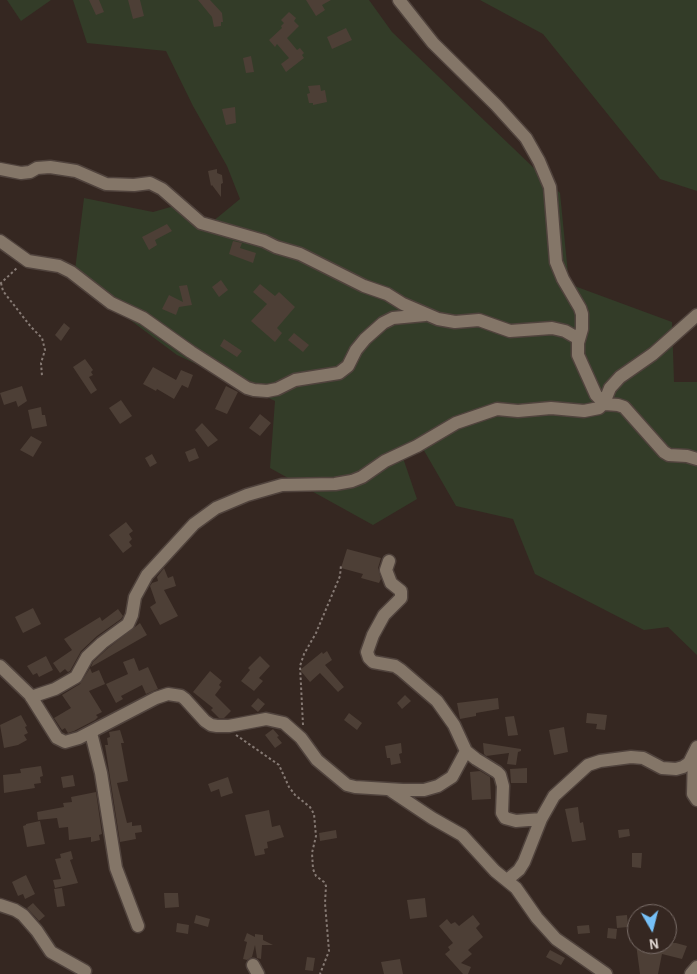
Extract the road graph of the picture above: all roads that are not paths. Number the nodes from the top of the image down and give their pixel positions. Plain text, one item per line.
1 (399, 0) edge
2 (0, 169) edge
3 (0, 241) edge
4 (428, 314) junction
5 (697, 315) edge
6 (579, 339) junction
7 (604, 403) junction
8 (697, 459) edge
9 (389, 561) dead end
10 (0, 666) edge
11 (31, 697) junction
12 (91, 732) junction
13 (466, 750) junction
14 (695, 750) edge
15 (389, 790) junction
16 (697, 800) edge
17 (541, 819) junction
18 (507, 880) junction
19 (0, 905) edge
20 (138, 926) dead end
21 (85, 971) dead end
22 (606, 974) edge

1 - 6 street
2 - 4 street
3 - 4 street
4 - 6 street
5 - 7 street
6 - 7 street
7 - 8 street
7 - 11 street
9 - 13 street
10 - 11 street
11 - 12 street
12 - 15 street
12 - 20 street
13 - 15 street
13 - 17 street
14 - 16 street
14 - 17 street
15 - 18 street
17 - 18 street
18 - 22 street
19 - 21 street

